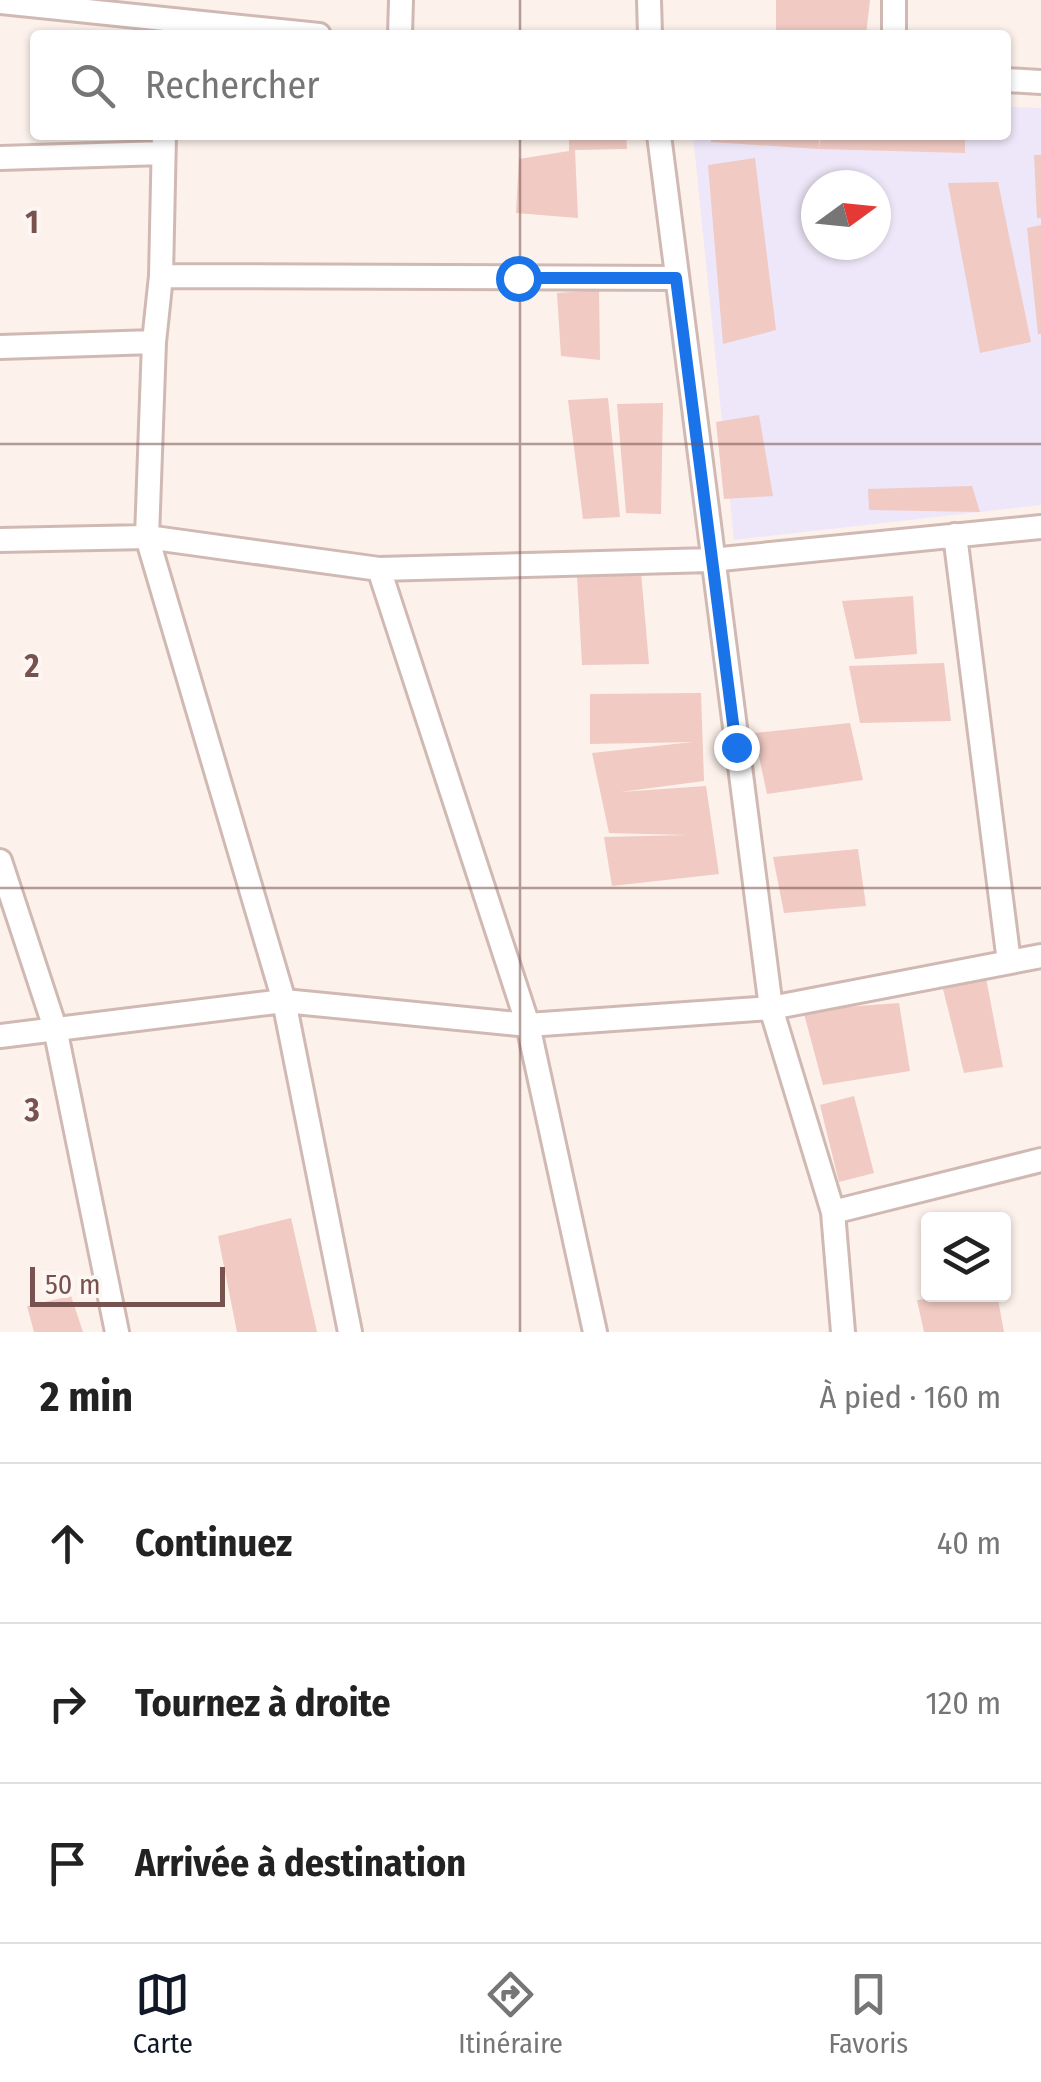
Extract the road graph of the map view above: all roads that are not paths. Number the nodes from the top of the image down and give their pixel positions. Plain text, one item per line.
1 (401, 0) edge
2 (649, 0) edge
3 (894, 0) edge
4 (0, 2) edge
5 (168, 18) edge
6 (275, 30) edge
7 (400, 30) edge
8 (650, 30) edge
9 (894, 30) edge
10 (1011, 80) edge
11 (1041, 82) edge
12 (660, 140) edge
13 (163, 144) edge
14 (0, 158) edge
15 (161, 276) junction
16 (676, 278) junction
17 (154, 342) junction
18 (0, 347) edge
19 (1041, 527) edge
20 (955, 536) junction
21 (146, 537) junction
22 (0, 540) edge
23 (712, 560) junction
24 (379, 569) junction
25 (0, 861) edge
26 (1041, 956) edge
27 (1009, 962) junction
28 (284, 1001) junction
29 (771, 1008) junction
30 (528, 1025) junction
31 (55, 1028) junction
32 (0, 1036) edge
33 (1041, 1160) edge
34 (833, 1212) junction
35 (117, 1332) edge
36 (350, 1332) edge
37 (596, 1332) edge
38 (843, 1332) edge

1 - 7 street
2 - 8 street
3 - 9 street
4 - 5 street
5 - 6 street
10 - 11 street
12 - 16 street
13 - 14 street
13 - 15 street
15 - 16 street
15 - 17 street
16 - 23 street
17 - 18 street
17 - 21 street
19 - 20 street
20 - 23 street
20 - 27 street
21 - 22 street
21 - 24 street
21 - 28 street
23 - 24 street
23 - 29 street
24 - 30 street
25 - 31 street
26 - 27 street
27 - 29 street
28 - 30 street
28 - 31 street
28 - 36 street
29 - 30 street
29 - 34 street
30 - 37 street
31 - 32 street
31 - 35 street
33 - 34 street
34 - 38 street

